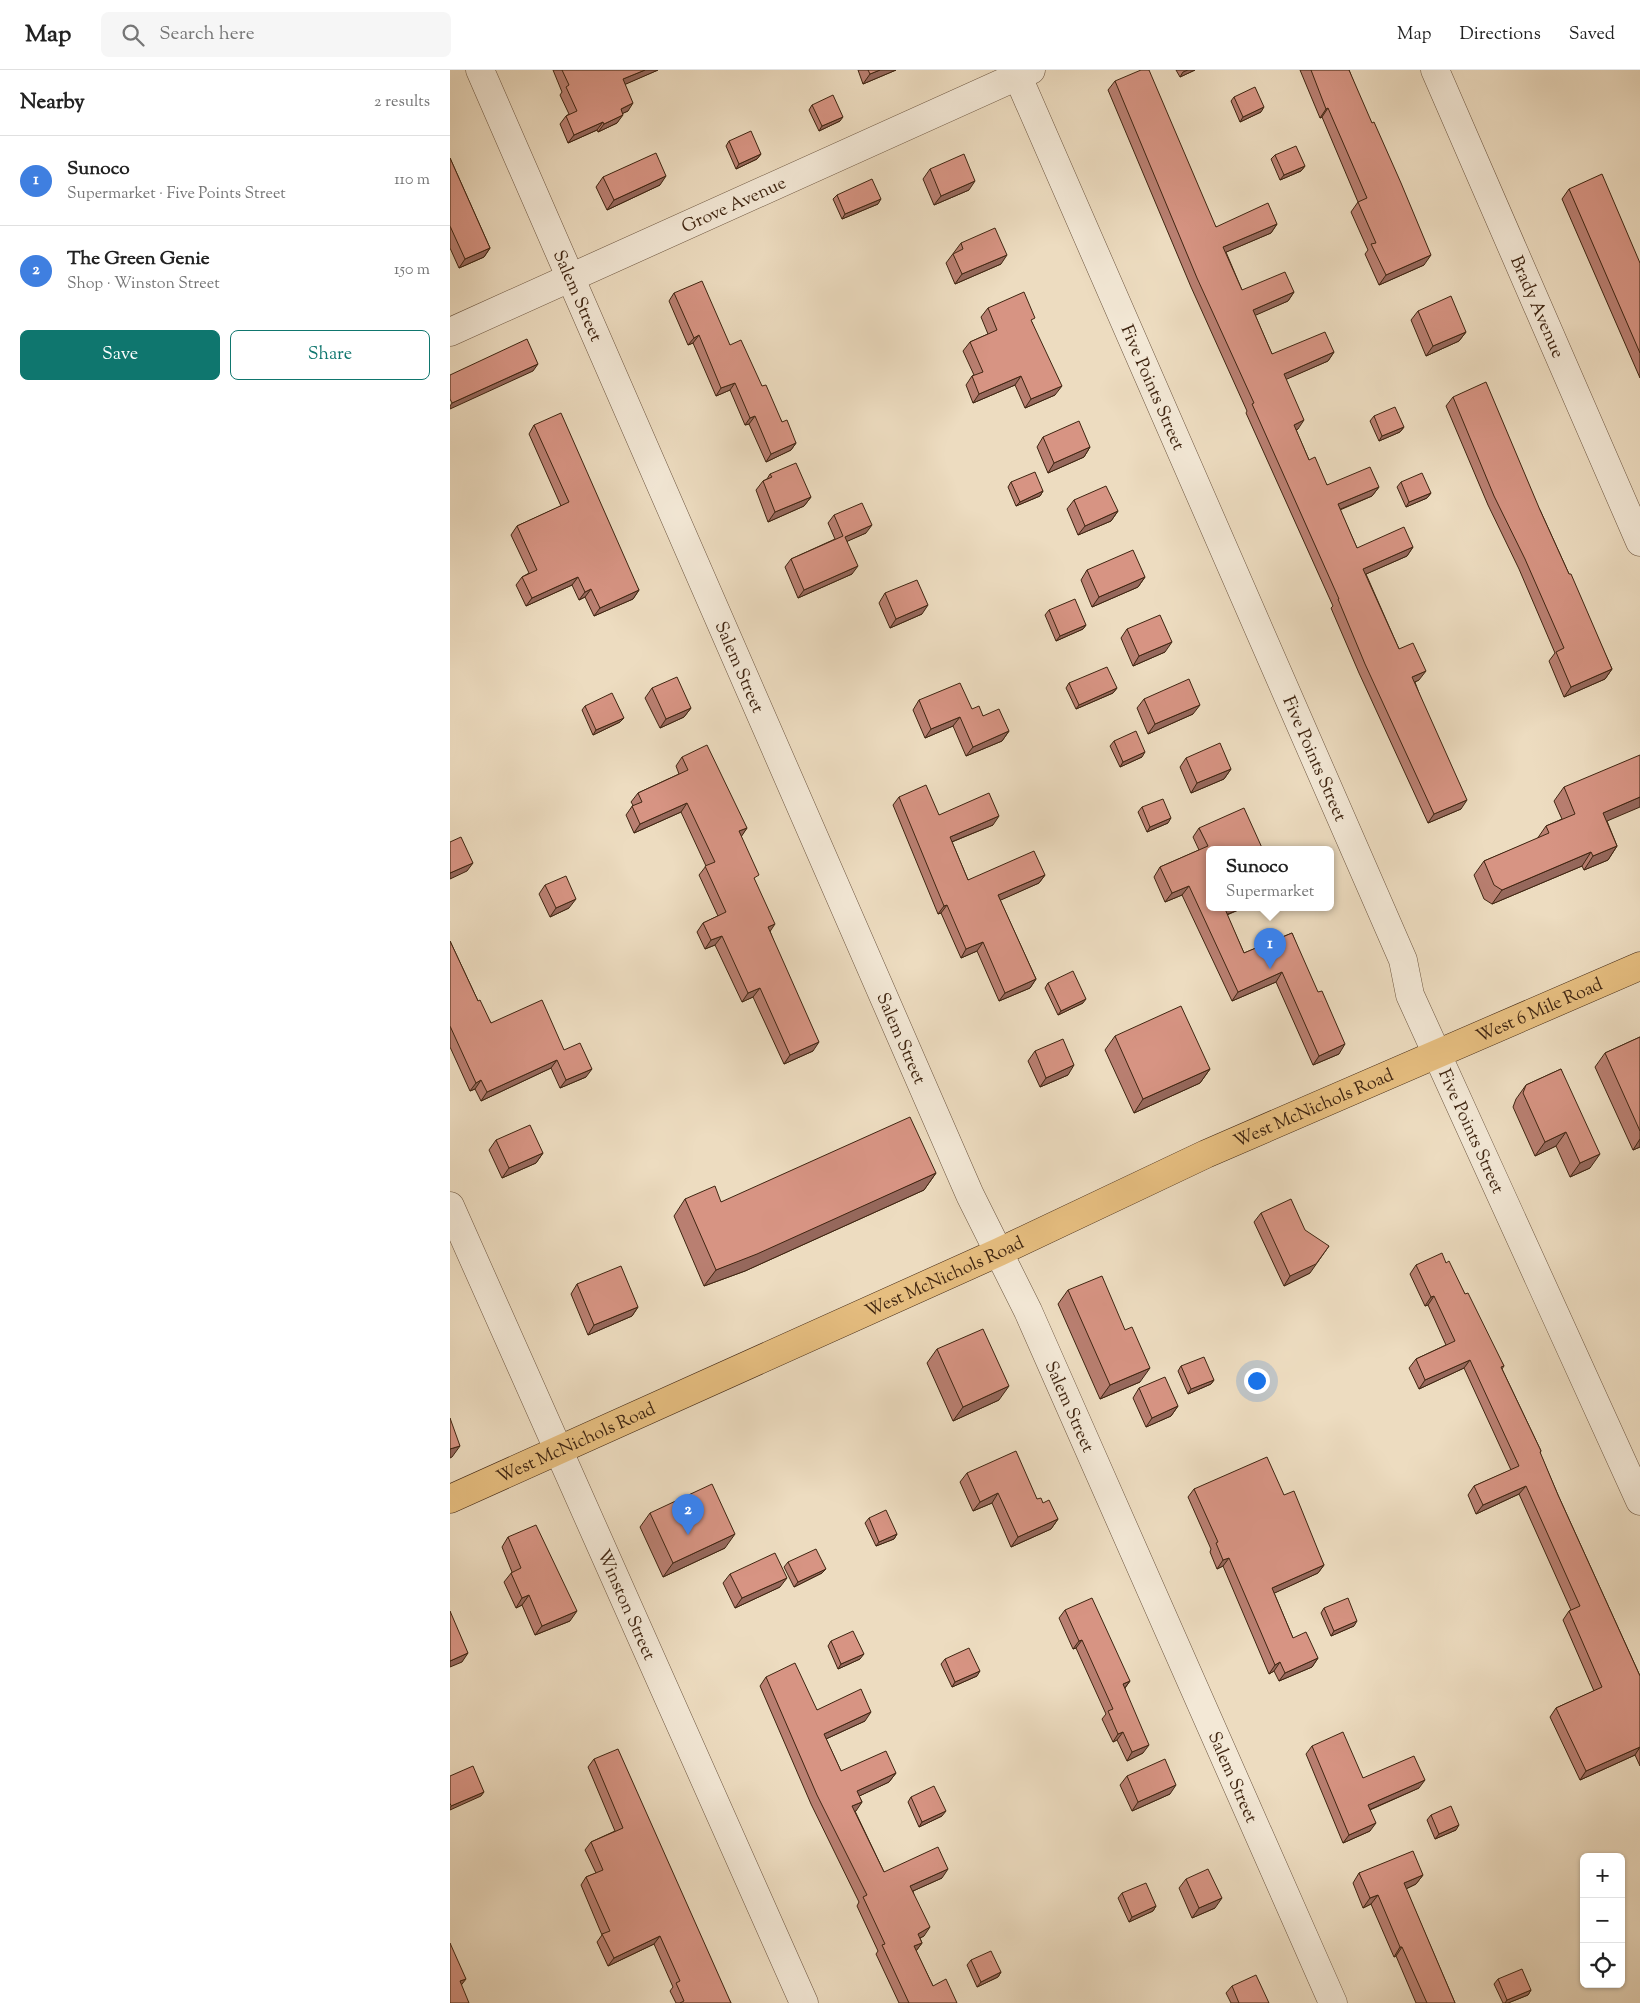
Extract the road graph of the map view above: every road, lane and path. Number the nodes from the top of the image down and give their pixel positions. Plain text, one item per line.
1 (480, 70) edge
2 (1435, 70) edge
3 (1022, 72) edge
4 (570, 277) junction
5 (450, 332) edge
6 (1640, 542) edge
7 (1640, 966) edge
8 (1438, 1054) junction
9 (450, 1206) edge
10 (999, 1252) junction
11 (558, 1450) junction
12 (450, 1499) edge
13 (1640, 1501) edge
14 (804, 2003) edge
15 (1333, 2003) edge

1 - 4 street, Salem Street
2 - 6 street, Brady Avenue
3 - 4 street, Grove Avenue
3 - 8 street, Five Points Street
4 - 5 street, Grove Avenue
4 - 10 street, Salem Street
7 - 8 main road, West 6 Mile Road
8 - 10 main road, West McNichols Road
8 - 13 street, Five Points Street
9 - 11 street, Winston Street
10 - 11 main road, West McNichols Road
10 - 15 street, Salem Street
11 - 12 main road, West McNichols Road
11 - 14 street, Winston Street

